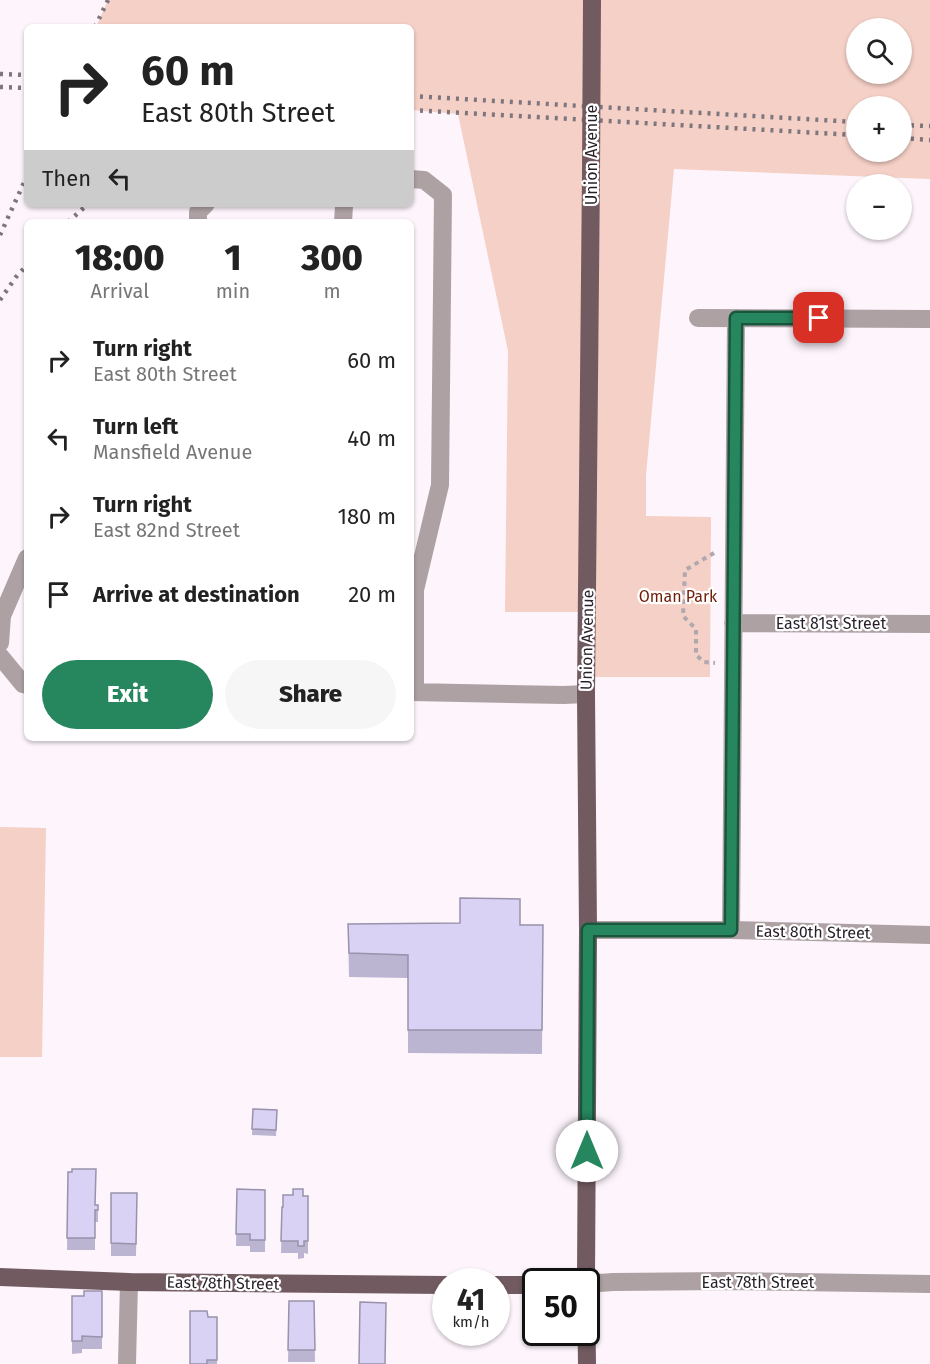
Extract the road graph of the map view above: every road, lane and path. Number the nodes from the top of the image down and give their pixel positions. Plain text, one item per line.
1 (592, 0) edge
2 (414, 179) edge
3 (698, 318) dead end
4 (736, 318) junction
5 (930, 319) edge
6 (716, 551) dead end
7 (24, 565) edge
8 (733, 623) junction
9 (930, 624) edge
10 (414, 641) edge
11 (0, 643) edge
12 (0, 656) edge
13 (716, 663) dead end
14 (24, 684) edge
15 (414, 692) edge
16 (586, 694) junction
17 (588, 930) junction
18 (731, 930) junction
19 (930, 934) edge
20 (586, 1268) edge
21 (0, 1277) edge
22 (129, 1282) junction
23 (600, 1282) edge
24 (930, 1284) edge
25 (432, 1285) edge
26 (587, 1346) edge
27 (128, 1364) edge
28 (587, 1364) edge

1 - 16 main road, Union Avenue, bridge
2 - 10 street
3 - 4 street
4 - 5 street
4 - 8 street
6 - 13 path
7 - 11 street
8 - 9 street, East 81st Street
8 - 18 street
12 - 14 street
15 - 16 street
16 - 17 main road, Union Avenue
17 - 18 street, East 80th Street
17 - 20 main road, Union Avenue
18 - 19 street, East 80th Street
21 - 22 main road, East 78th Street
22 - 25 main road, East 78th Street
22 - 27 street
23 - 24 street, East 78th Street
26 - 28 main road

